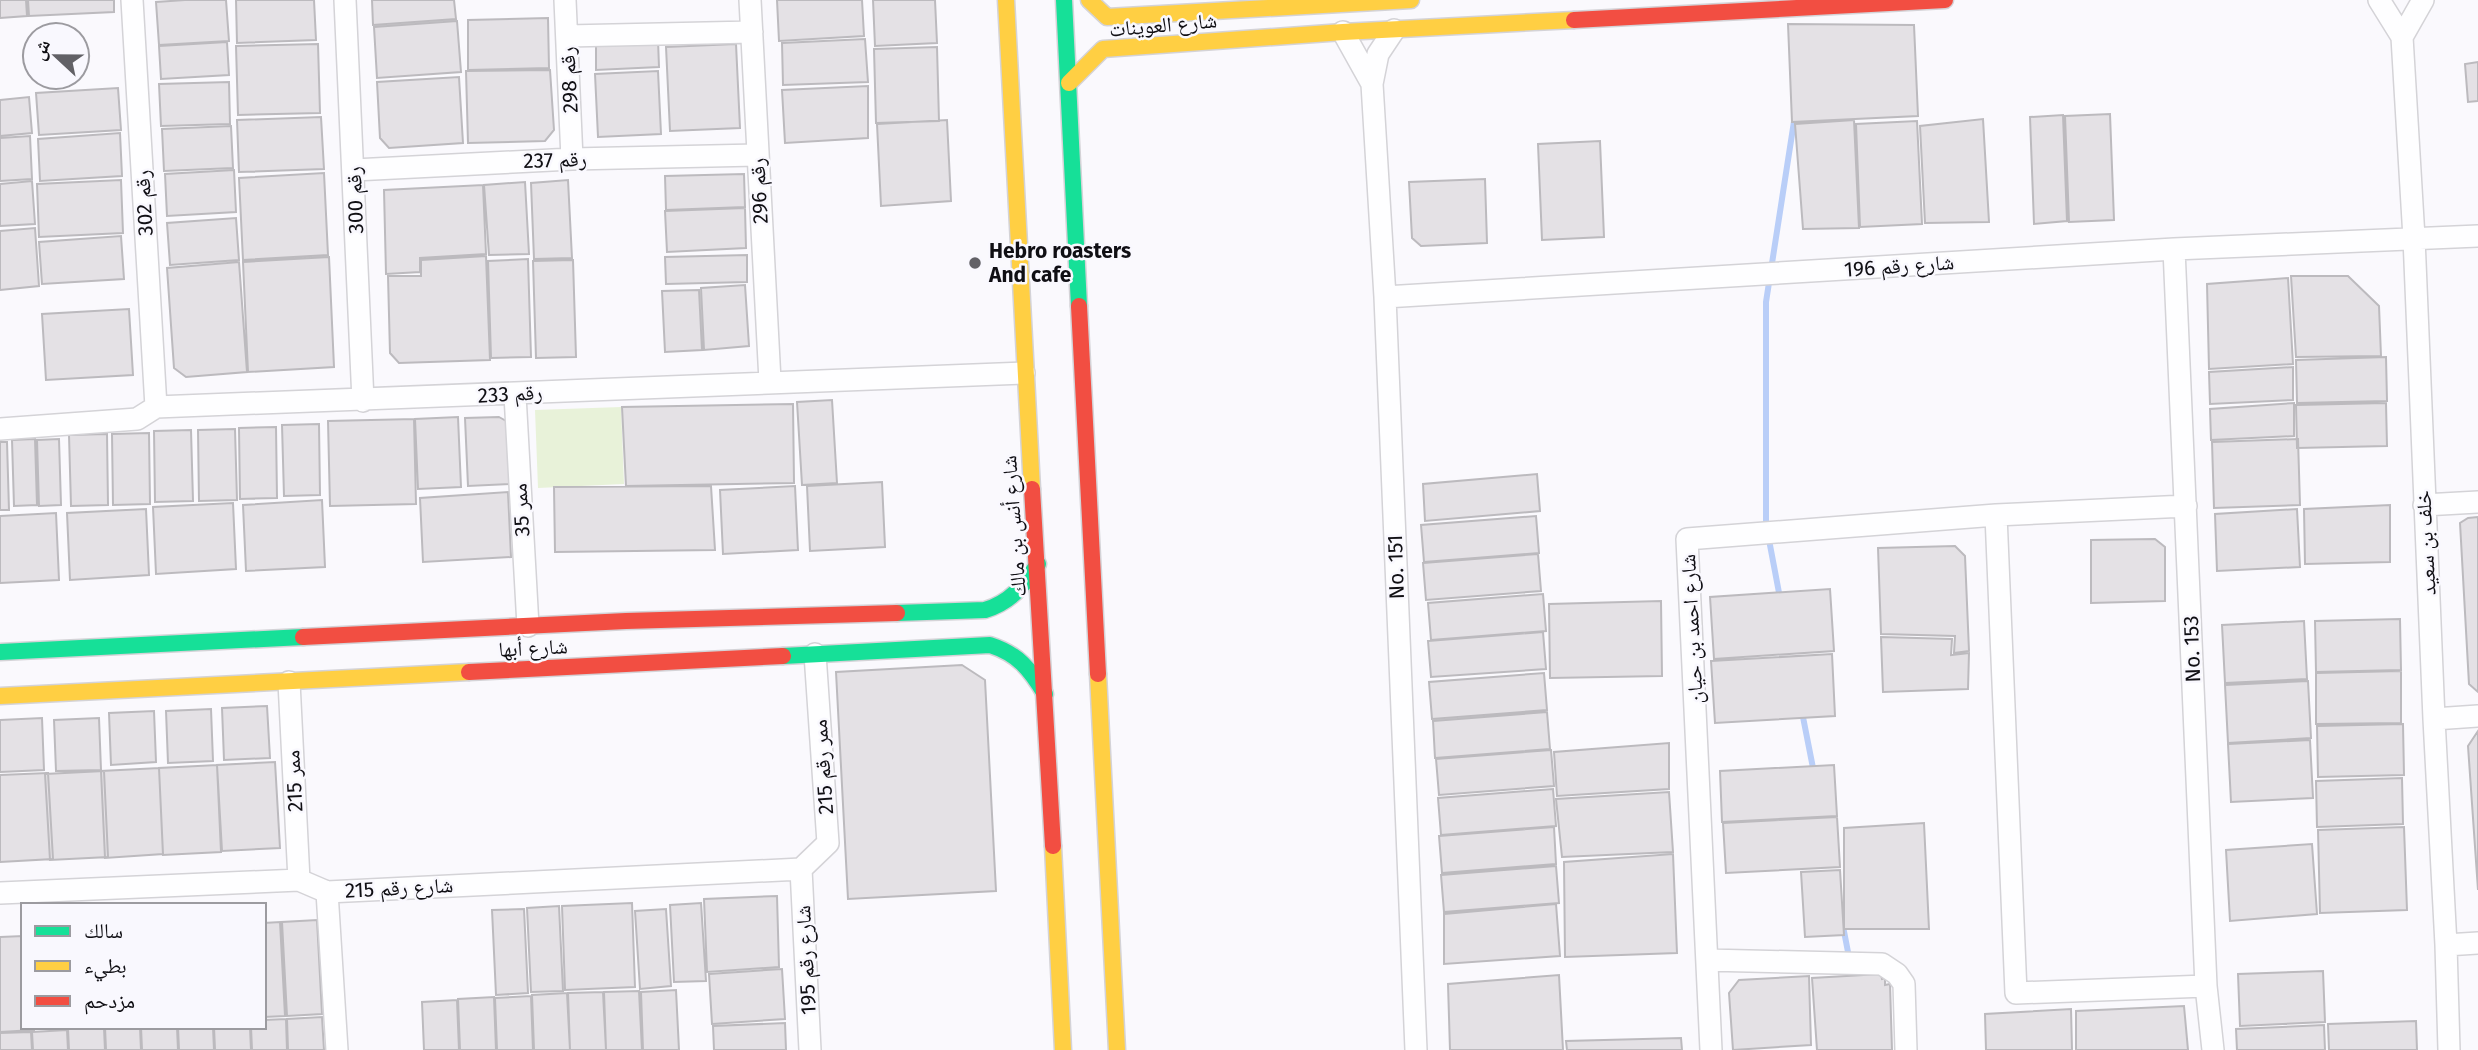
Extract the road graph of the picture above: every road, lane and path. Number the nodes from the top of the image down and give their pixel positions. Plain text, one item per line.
1 (132, 0) edge
2 (345, 0) edge
3 (565, 0) edge
4 (750, 0) edge
5 (1006, 0) edge
6 (1063, 0) edge
7 (1088, 0) edge
8 (1411, 0) edge
9 (1945, 0) edge
10 (2379, 0) edge
11 (2423, 0) edge
12 (1332, 2) edge
13 (1175, 12) junction
14 (1394, 30) junction
15 (752, 32) junction
16 (1343, 32) junction
17 (567, 36) junction
18 (2402, 37) junction
19 (1182, 43) junction
20 (1069, 83) junction
21 (1372, 84) junction
22 (757, 155) junction
23 (572, 159) junction
24 (354, 170) junction
25 (2478, 236) edge
26 (2414, 238) junction
27 (2174, 249) junction
28 (1385, 297) junction
29 (1024, 373) junction
30 (770, 381) junction
31 (514, 394) junction
32 (363, 401) junction
33 (156, 407) junction
34 (0, 429) edge
35 (2478, 502) edge
36 (2424, 505) junction
37 (2186, 506) junction
38 (1996, 515) junction
39 (1038, 564) junction
40 (528, 626) junction
41 (957, 627) junction
42 (0, 652) edge
43 (815, 654) junction
44 (289, 682) junction
45 (1045, 694) junction
46 (0, 695) edge
47 (2478, 716) edge
48 (2434, 719) junction
49 (801, 869) junction
50 (299, 880) junction
51 (327, 892) junction
52 (0, 893) edge
53 (2478, 943) edge
54 (2446, 945) junction
55 (1707, 960) junction
56 (2206, 986) junction
57 (337, 1050) edge
58 (810, 1050) edge
59 (1063, 1050) edge
60 (1117, 1050) edge
61 (1416, 1050) edge
62 (1711, 1050) edge
63 (1906, 1050) edge
64 (2213, 1050) edge
65 (2449, 1050) edge

1 - 33 street, رقم 302
2 - 24 street, رقم 300
3 - 17 street, رقم 298
4 - 15 street, رقم 296
5 - 29 street, شارع أنس بن مالك
6 - 20 street
7 - 13 street, شارع العوينات
8 - 12 street, شارع العوينات
9 - 14 street, شارع العوينات
10 - 18 street, خلف بن سعيد
11 - 18 street
12 - 13 street, شارع العوينات
13 - 19 street
14 - 16 street, شارع العوينات
14 - 21 street, No. 151
15 - 17 street
15 - 22 street, رقم 296
16 - 19 street, شارع العوينات
16 - 21 street, No. 151
17 - 23 street, رقم 298
18 - 26 street, خلف بن سعيد
19 - 20 street, شارع العوينات
20 - 60 street
21 - 28 street, No. 151
22 - 23 street, رقم 237
22 - 30 street, رقم 296
23 - 24 street, رقم 237
24 - 32 street, رقم 300
25 - 26 street, شارع رقم 196
26 - 27 street, شارع رقم 196
26 - 36 street, خلف بن سعيد
27 - 28 street, شارع رقم 196
27 - 37 street, No. 153
28 - 61 street, No. 151
29 - 30 street, رقم 233
29 - 39 street, شارع أنس بن مالك
30 - 31 street, رقم 233
31 - 32 street, رقم 233
31 - 40 street, ممر 35
32 - 33 street, رقم 233
33 - 34 street, رقم 233
35 - 36 street
36 - 48 street, خلف بن سعيد
37 - 38 street, شارع احمد بن حيان
37 - 56 street, No. 153
38 - 55 street, شارع احمد بن حيان
38 - 56 street
39 - 41 street, شارع أبها
39 - 45 street, شارع أنس بن مالك
40 - 41 street, شارع أبها
40 - 42 street, شارع أبها
41 - 43 street, شارع أبها
41 - 45 street, شارع أبها
43 - 44 street, شارع أبها
43 - 49 street, ممر رقم 215
44 - 46 street, شارع أبها
44 - 50 street, ممر 215
45 - 59 street, شارع أنس بن مالك
47 - 48 street
48 - 54 street, خلف بن سعيد
49 - 51 street, شارع رقم 215
49 - 58 street, شارع رقم 195
50 - 51 street, شارع رقم 215
50 - 52 street, شارع رقم 215
51 - 57 street
53 - 54 street
54 - 65 street, خلف بن سعيد
55 - 62 street, شارع احمد بن حيان
55 - 63 street
56 - 64 street, No. 153

